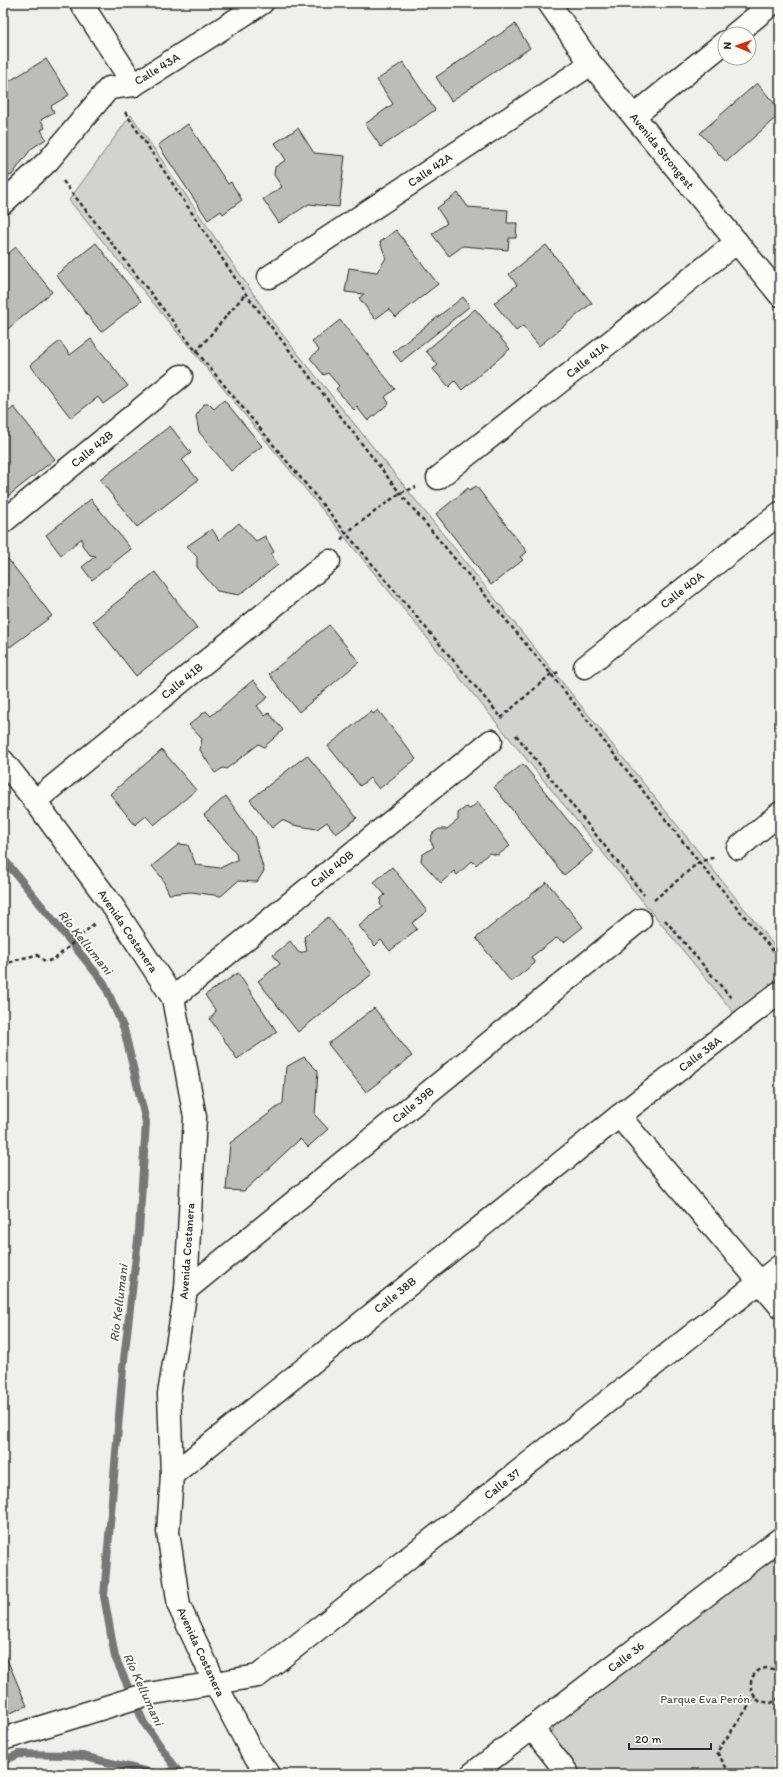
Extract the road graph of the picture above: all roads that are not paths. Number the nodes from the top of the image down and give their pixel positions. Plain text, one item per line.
1 (81, 3) edge
2 (262, 3) edge
3 (549, 3) edge
4 (773, 3) edge
5 (745, 26) edge
6 (717, 49) edge
7 (591, 64) junction
8 (134, 85) junction
9 (634, 116) junction
10 (3, 203) edge
11 (737, 242) junction
12 (269, 277) road end
13 (780, 295) edge
14 (181, 376) dead end
15 (438, 478) dead end
16 (780, 513) edge
17 (3, 522) edge
18 (329, 561) dead end
19 (585, 667) road end
20 (490, 741) road end
21 (3, 761) edge
22 (35, 801) junction
23 (780, 813) edge
24 (738, 848) road end
25 (645, 911) road end
26 (780, 992) edge
27 (173, 998) junction
28 (619, 1116) junction
29 (780, 1266) edge
30 (760, 1282) junction
31 (186, 1290) junction
32 (780, 1306) edge
33 (172, 1475) junction
34 (780, 1539) edge
35 (215, 1682) junction
36 (532, 1728) junction
37 (3, 1738) edge
38 (268, 1774) edge
39 (472, 1774) edge
40 (568, 1774) edge

1 - 8 street
2 - 8 street, Calle 43A
3 - 7 street, Avenida Strongest
4 - 5 street
6 - 9 street
7 - 9 street, Avenida Strongest
7 - 12 street, Calle 42A
8 - 10 street, Calle 43A
9 - 11 street, Avenida Strongest
11 - 13 street, Avenida Strongest
11 - 15 street, Calle 41A
14 - 17 street, Calle 42B
16 - 19 street, Calle 40A
18 - 22 street, Calle 41B
20 - 27 street, Calle 40B
21 - 22 street, Avenida Costanera
22 - 27 street, Avenida Costanera
23 - 24 street
25 - 31 street, Calle 39B
26 - 28 street, Calle 38A
27 - 31 street, Avenida Costanera
28 - 30 street
28 - 33 street, Calle 38B
29 - 30 street, Calle 37
30 - 32 street
30 - 35 street, Calle 37
31 - 33 street, Avenida Costanera
33 - 35 street, Avenida Costanera
34 - 36 street, Calle 36
35 - 37 street, Calle 37
35 - 38 street, Avenida Costanera
36 - 39 street, Calle 36
36 - 40 street

